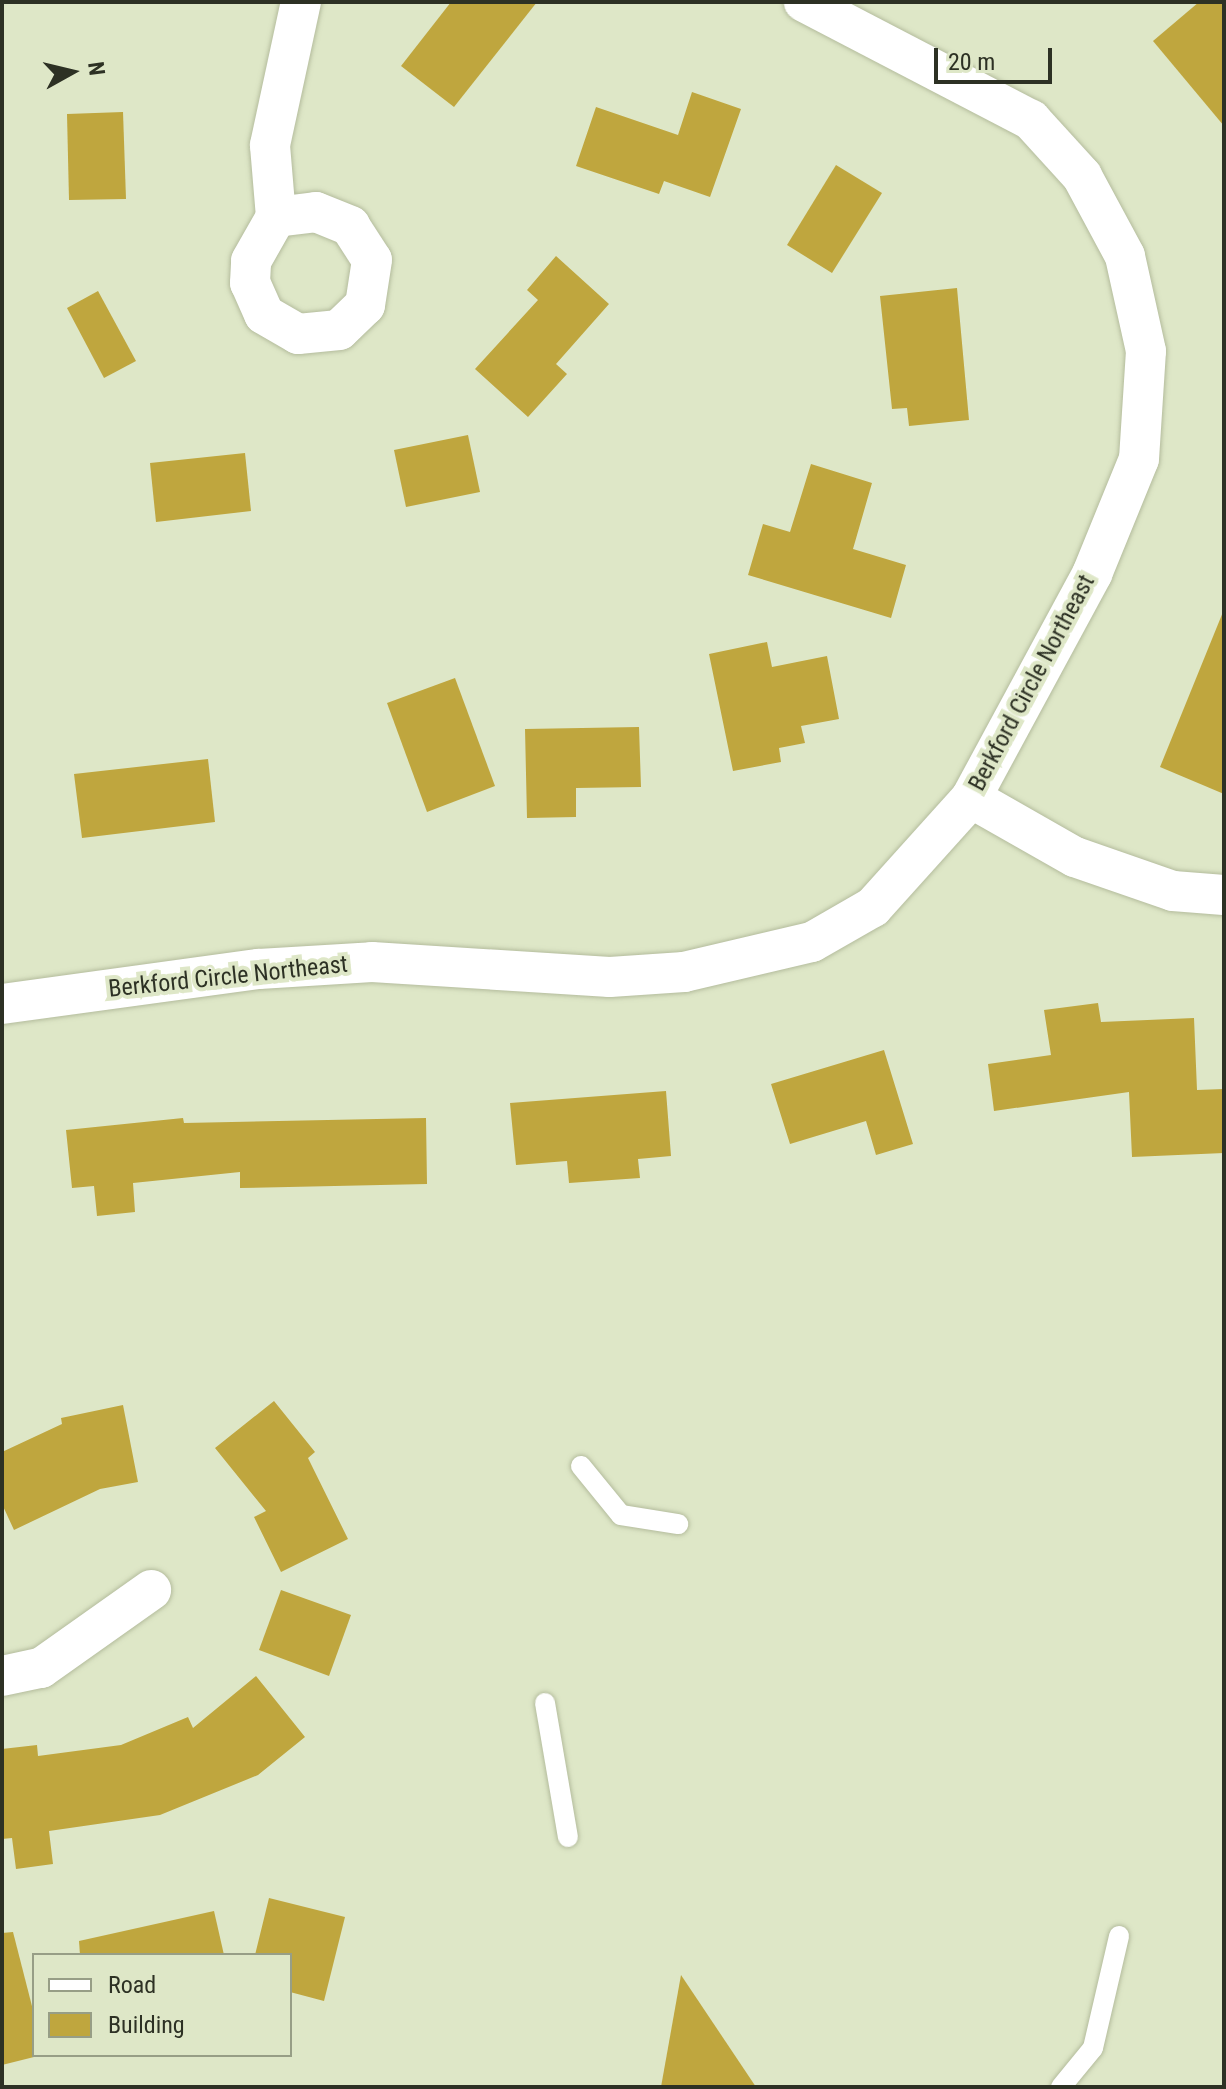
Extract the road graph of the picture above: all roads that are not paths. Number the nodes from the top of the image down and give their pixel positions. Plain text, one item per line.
1 (301, 2) edge
2 (804, 2) edge
3 (276, 217) dead end
4 (971, 798) junction
5 (1224, 895) edge
6 (2, 1004) edge
7 (581, 1466) dead end
8 (678, 1524) dead end
9 (151, 1590) dead end
10 (2, 1676) edge
11 (545, 1703) dead end
12 (568, 1837) dead end
13 (1119, 1936) dead end
14 (1061, 2087) edge

1 - 3 street
2 - 4 street, Berkford Circle Northeast
4 - 5 street
4 - 6 street, Berkford Circle Northeast
7 - 8 lane
9 - 10 street
11 - 12 lane
13 - 14 lane

